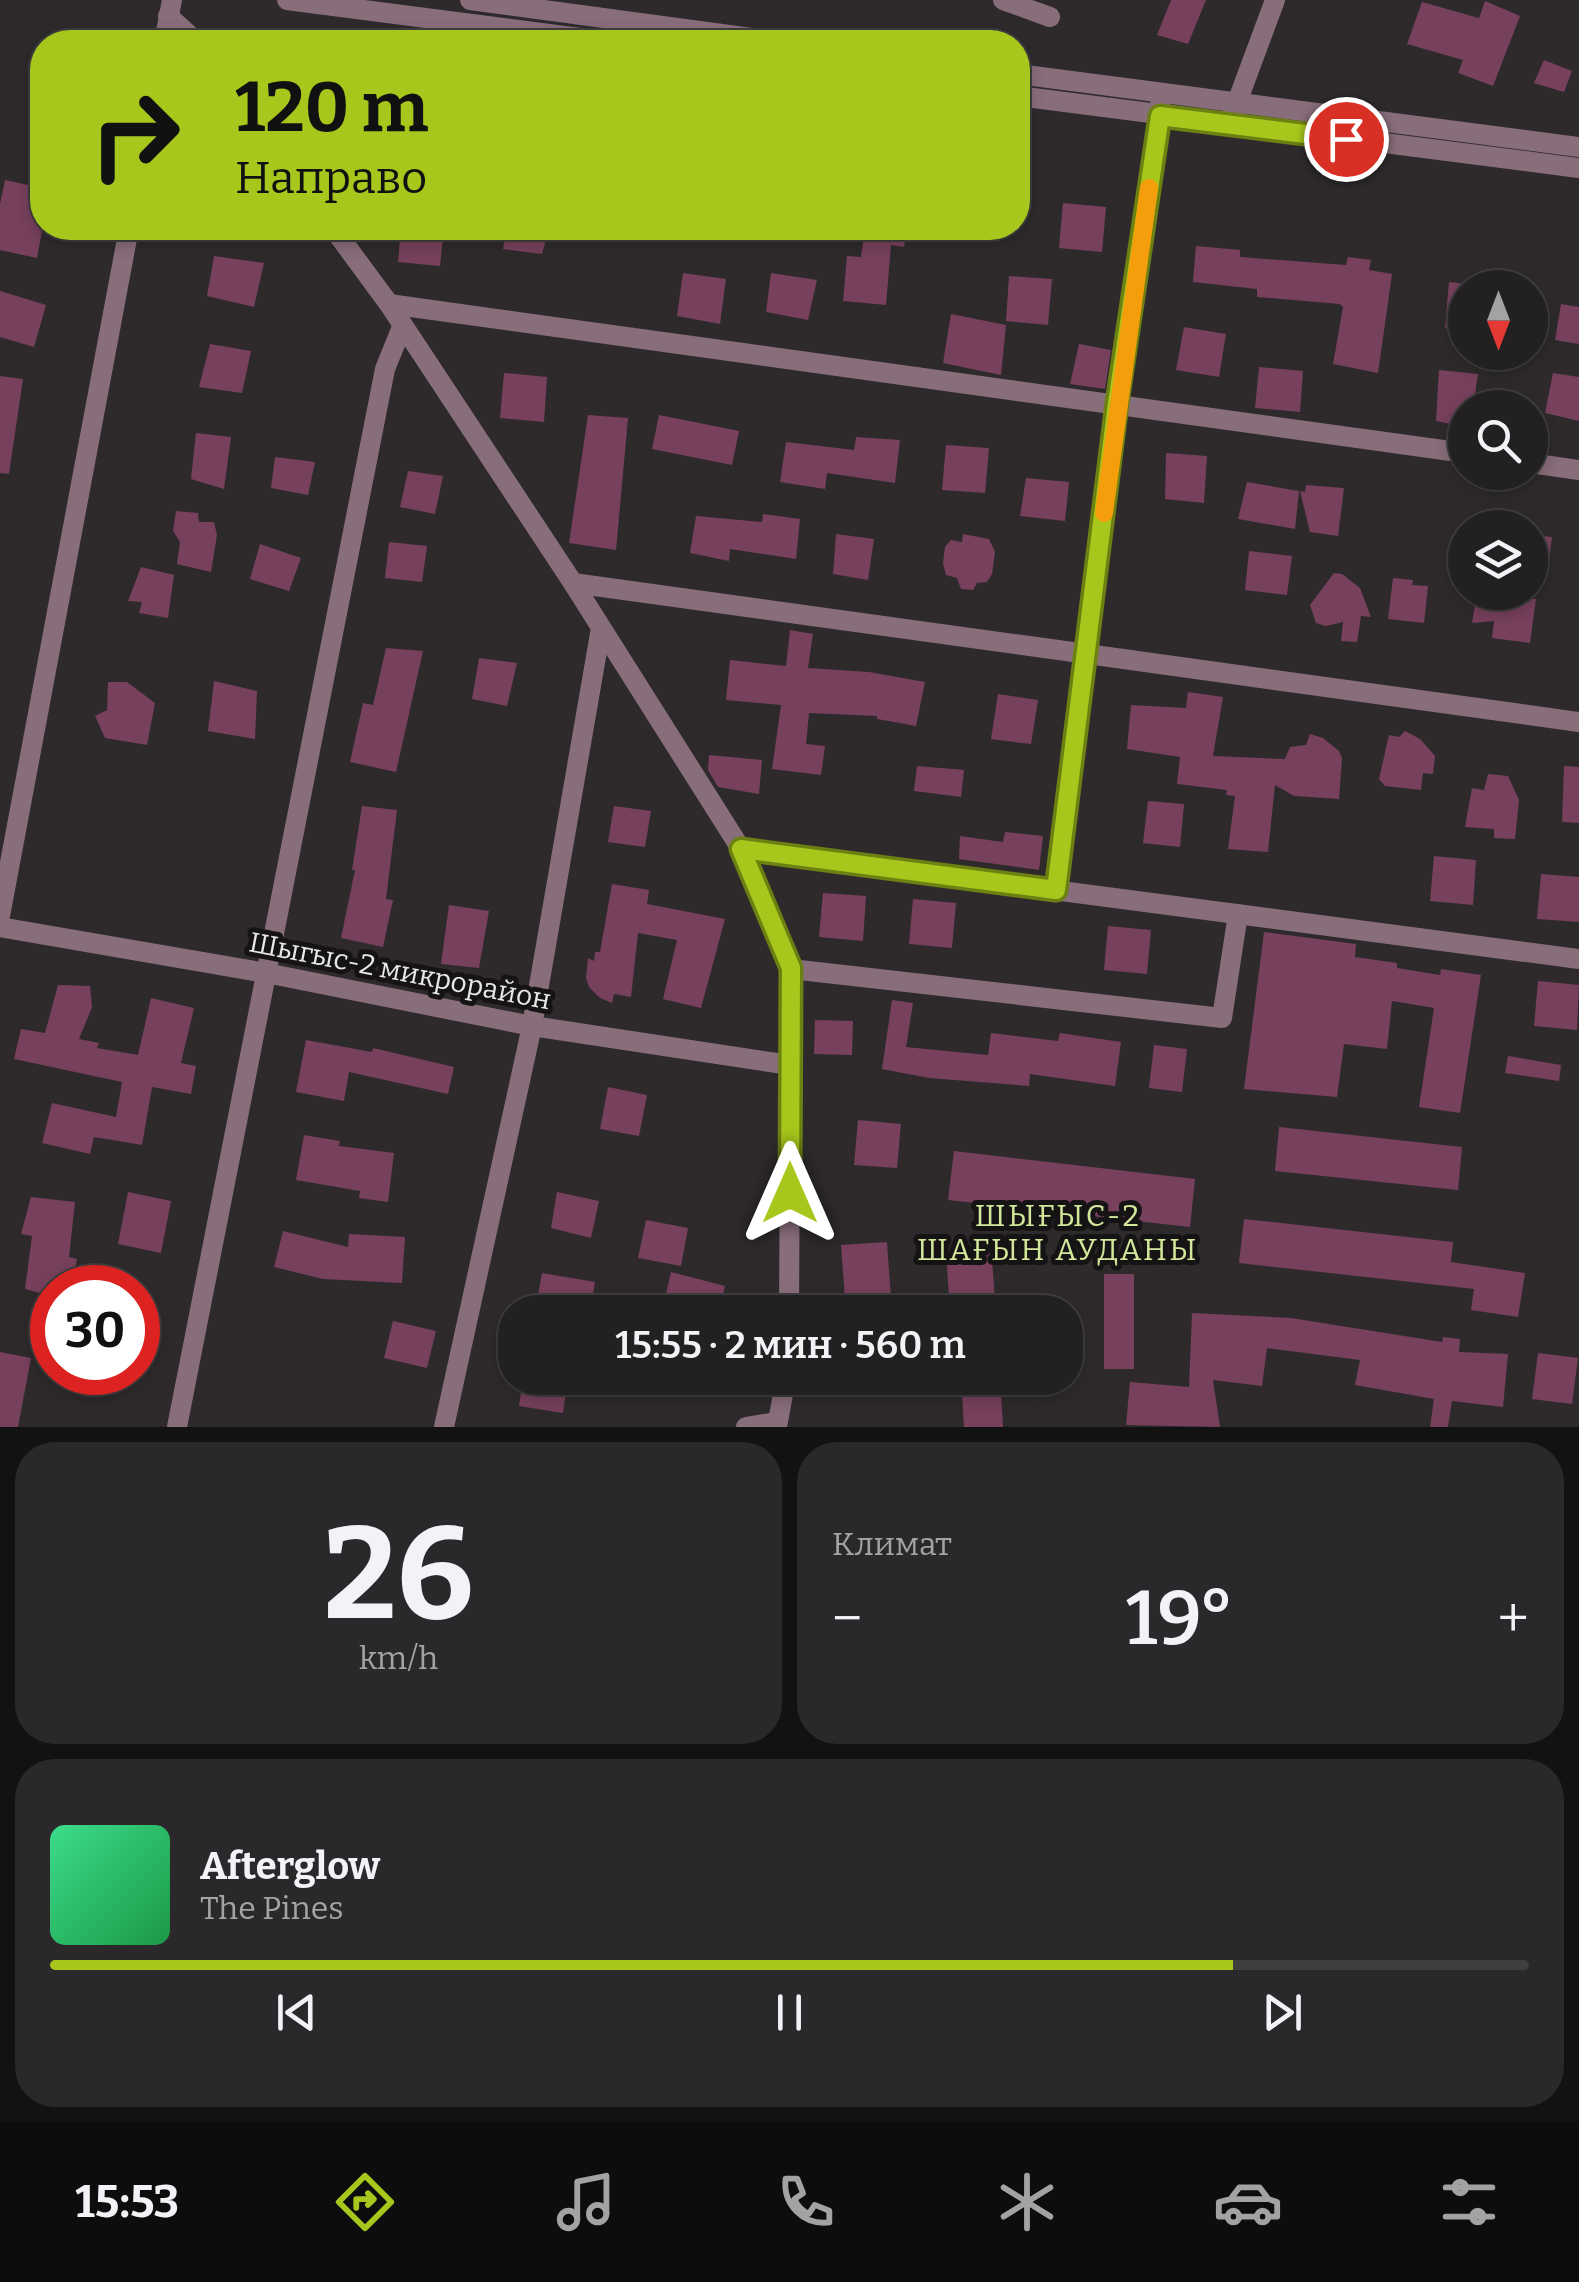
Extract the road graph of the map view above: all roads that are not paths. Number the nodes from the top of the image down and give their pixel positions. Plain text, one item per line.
1 (287, 0) edge
2 (470, 0) edge
3 (1002, 0) edge
4 (1275, 0) edge
5 (532, 4) edge
6 (170, 8) edge
7 (1050, 17) dead end
8 (187, 30) edge
9 (505, 30) edge
10 (521, 30) edge
11 (703, 30) edge
12 (1030, 76) edge
13 (1162, 94) junction
14 (1030, 98) edge
15 (1232, 115) junction
16 (1160, 116) junction
17 (1579, 147) edge
18 (1579, 168) edge
19 (127, 240) edge
20 (342, 240) edge
21 (389, 304) junction
22 (402, 327) junction
23 (1117, 403) junction
24 (1448, 452) edge
25 (1548, 466) edge
26 (1579, 470) edge
27 (572, 583) junction
28 (601, 628) junction
29 (1088, 656) junction
30 (1579, 722) edge
31 (741, 849) junction
32 (1056, 890) junction
33 (1238, 914) junction
34 (0, 916) edge
35 (0, 927) edge
36 (1579, 960) edge
37 (791, 968) junction
38 (266, 973) junction
39 (532, 1026) junction
40 (790, 1064) junction
41 (790, 1295) edge
42 (782, 1395) edge
43 (776, 1425) edge
44 (178, 1427) edge
45 (444, 1427) edge
46 (746, 1427) edge

1 - 9 street
2 - 5 street
3 - 7 street
4 - 15 street
5 - 10 street
5 - 11 street
6 - 8 street
12 - 13 street
13 - 15 street
13 - 16 street
14 - 16 street
15 - 16 street
15 - 17 street
15 - 18 street
16 - 23 street
19 - 34 street
20 - 21 street
21 - 22 street
21 - 23 street
22 - 27 street
22 - 38 street
23 - 24 street
23 - 29 street
25 - 26 street
27 - 28 street
27 - 29 street
28 - 31 street
28 - 39 street
29 - 30 street
29 - 32 street
31 - 32 street
31 - 37 street
32 - 33 street
33 - 36 street
33 - 37 street
35 - 38 street, Шыгыс-2 микрорайон
37 - 40 street
38 - 39 street, Шыгыс-2 микрорайон
38 - 44 street
39 - 40 street, Шыгыс-2 микрорайон
39 - 45 street
40 - 41 street
42 - 43 street
43 - 46 street

